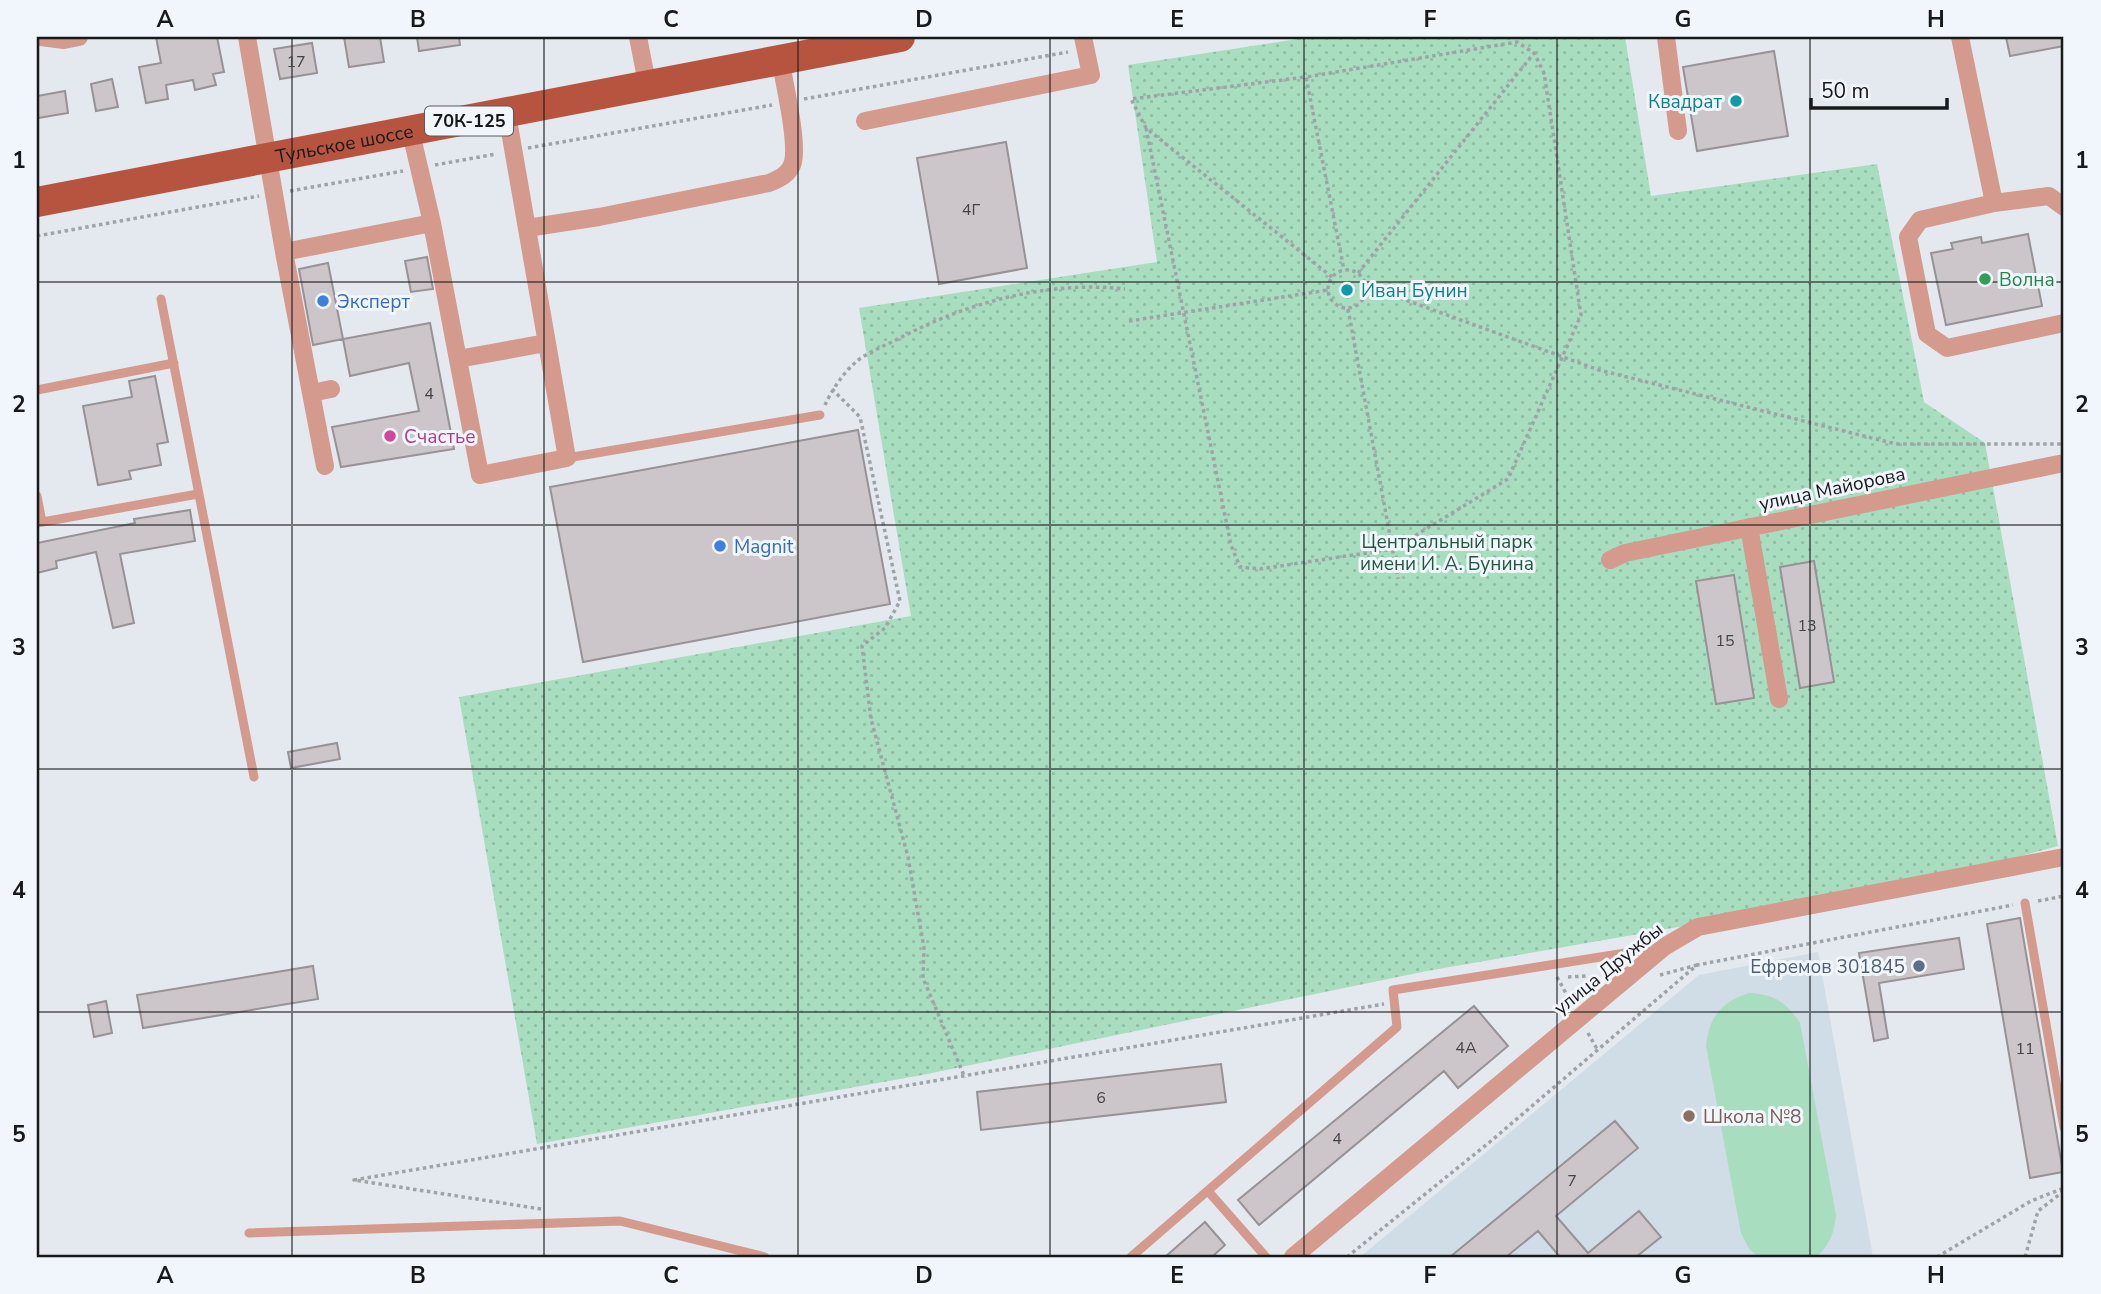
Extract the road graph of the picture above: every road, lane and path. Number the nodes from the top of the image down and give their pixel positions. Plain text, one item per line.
1 (41, 37) edge
2 (79, 37) edge
3 (247, 37) edge
4 (638, 37) edge
5 (900, 37) edge
6 (1666, 37) edge
7 (1961, 37) edge
8 (1084, 43) edge
9 (1534, 53) junction
10 (780, 58) junction
11 (1306, 77) junction
12 (647, 83) junction
13 (787, 103) junction
14 (507, 114) junction
15 (865, 121) dead end
16 (1146, 128) junction
17 (1678, 131) dead end
18 (411, 133) junction
19 (514, 151) junction
20 (267, 160) junction
21 (419, 168) junction
22 (273, 194) junction
23 (37, 202) edge
24 (1994, 204) junction
25 (2064, 207) edge
26 (432, 223) junction
27 (527, 228) junction
28 (37, 236) edge
29 (284, 252) junction
30 (1344, 270) junction
31 (1358, 273) junction
32 (1332, 277) junction
33 (1367, 286) junction
34 (1125, 289) dead end
35 (1328, 290) junction
36 (161, 299) dead end
37 (1348, 309) junction
38 (1184, 312) junction
39 (1129, 321) dead end
40 (2064, 323) edge
41 (546, 343) junction
42 (1565, 355) junction
43 (458, 359) junction
44 (174, 363) junction
45 (331, 388) dead end
46 (832, 389) junction
47 (37, 390) edge
48 (311, 393) junction
49 (820, 415) joint
50 (2064, 444) edge
51 (567, 458) junction
52 (2064, 463) edge
53 (325, 466) dead end
54 (198, 494) junction
55 (37, 496) edge
56 (39, 522) edge
57 (1749, 527) junction
58 (1393, 550) junction
59 (1610, 560) dead end
60 (1398, 579) dead end
61 (1779, 699) dead end
62 (254, 777) dead end
63 (2064, 857) edge
64 (2064, 897) edge
65 (2025, 904) junction
66 (1664, 947) junction
67 (1558, 978) dead end
68 (1544, 980) dead end
69 (1394, 1002) junction
70 (965, 1078) junction
71 (2064, 1128) edge
72 (2064, 1189) edge
73 (1208, 1191) junction
74 (553, 1211) dead end
75 (249, 1233) dead end
76 (765, 1257) edge
77 (1131, 1257) edge
78 (1266, 1257) edge
79 (1293, 1257) edge
80 (1347, 1257) edge
81 (1937, 1257) edge
82 (2025, 1257) edge

1 - 2 street
3 - 20 street
4 - 12 street
5 - 10 main road, Тульское шоссе / 70К-125
6 - 17 street
7 - 24 street
8 - 13 path
8 - 15 street
9 - 11 path
9 - 31 path
9 - 42 path
10 - 12 main road, Тульское шоссе / 70К-125
10 - 13 street
11 - 16 path
11 - 30 path
12 - 14 main road, Тульское шоссе / 70К-125
13 - 19 path
13 - 27 street
14 - 18 main road, Тульское шоссе / 70К-125
14 - 19 street
16 - 32 path
16 - 38 path
18 - 20 main road, Тульское шоссе / 70К-125
18 - 21 street
19 - 21 path
19 - 27 street
20 - 22 street
20 - 23 main road, Тульское шоссе / 70К-125
21 - 22 path
21 - 26 street
22 - 28 path
22 - 29 street
24 - 25 street
24 - 40 street
26 - 29 street
26 - 43 street
27 - 41 street
29 - 48 street
30 - 31 path
30 - 32 path
31 - 33 path
32 - 35 path
33 - 37 path
33 - 42 path
34 - 46 path
35 - 37 path
35 - 38 path
36 - 44 lane
37 - 58 path
38 - 39 path
38 - 58 path
41 - 43 street
41 - 51 street
42 - 50 path
42 - 58 path
43 - 51 street
44 - 47 lane
44 - 54 lane
45 - 48 street
46 - 49 path
46 - 70 path
48 - 53 street
49 - 51 lane
52 - 57 street, улица Майорова
54 - 56 lane
54 - 62 lane
55 - 56 lane
57 - 59 street, улица Майорова
57 - 61 street
58 - 60 path
63 - 66 street, улица Дружбы
64 - 65 path
65 - 71 lane
65 - 80 path
66 - 69 lane
66 - 79 street, улица Дружбы
67 - 68 path
69 - 70 path
69 - 73 lane
70 - 74 path
72 - 81 path
72 - 82 path
73 - 77 lane
73 - 78 lane
75 - 76 lane

